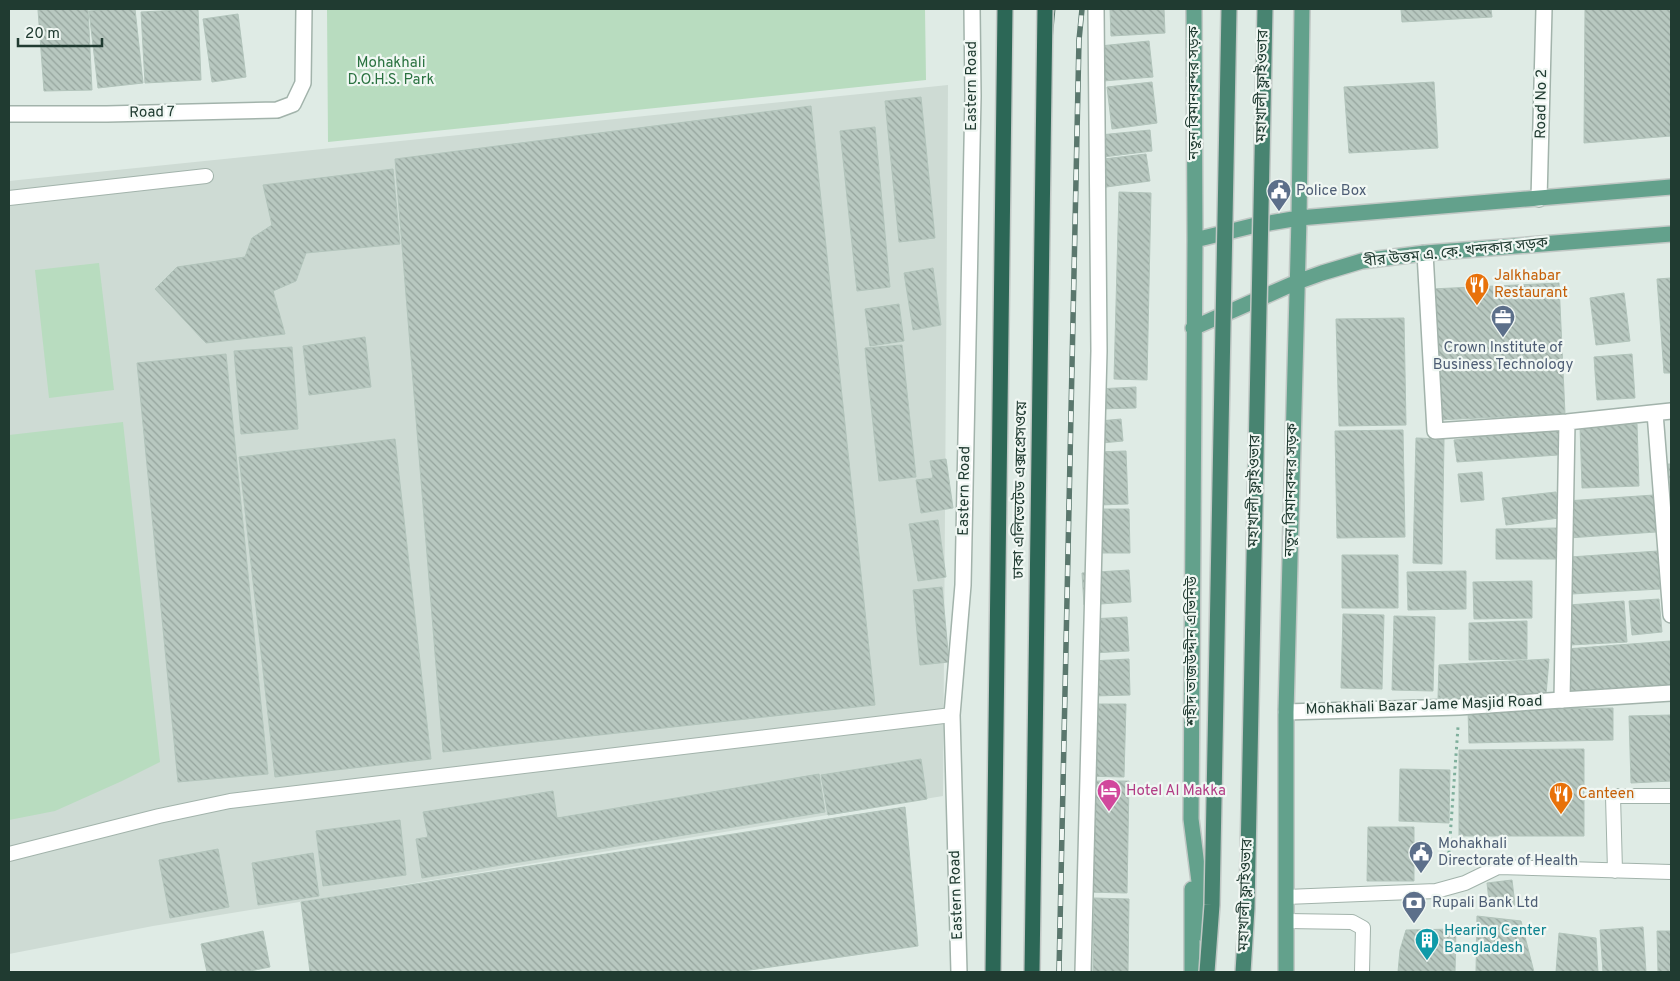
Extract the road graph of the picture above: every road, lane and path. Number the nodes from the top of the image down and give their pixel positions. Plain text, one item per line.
1 (304, 9) edge
2 (972, 9) edge
3 (1005, 9) edge
4 (1045, 9) edge
5 (1096, 9) edge
6 (1194, 9) edge
7 (1229, 9) edge
8 (1265, 9) edge
9 (1302, 9) edge
10 (1544, 9) edge
11 (9, 114) edge
12 (206, 176) dead end
13 (1671, 187) edge
14 (9, 198) edge
15 (1540, 199) junction
16 (1299, 218) junction
17 (1671, 234) edge
18 (1195, 240) junction
19 (1425, 253) junction
20 (1297, 282) junction
21 (1193, 328) junction
22 (1671, 411) edge
23 (1655, 413) junction
24 (1567, 422) junction
25 (1671, 615) edge
26 (1671, 693) edge
27 (1562, 700) junction
28 (1459, 707) junction
29 (1286, 712) junction
30 (952, 715) junction
31 (1671, 796) edge
32 (1191, 820) junction
33 (9, 854) edge
34 (1614, 871) junction
35 (1671, 872) edge
36 (1436, 891) junction
37 (1286, 898) junction
38 (1286, 921) junction
39 (959, 972) edge
40 (993, 972) edge
41 (1032, 972) edge
42 (1083, 972) edge
43 (1192, 972) edge
44 (1209, 972) edge
45 (1243, 972) edge
46 (1286, 972) edge
47 (1362, 972) edge

1 - 11 street, Road 7
2 - 30 street, Eastern Road
3 - 40 highway, ঢাকা এলিভেটেড এক্সপ্রেসওয়ে
4 - 41 highway, ঢাকা এলিভেটেড এক্সপ্রেসওয়ে, bridge
5 - 42 street
6 - 18 main road, নতুন বিমানবন্দর সড়ক
7 - 44 highway, bridge
8 - 45 highway, মহাখালী ফ্লাইওভার, bridge
9 - 16 main road, নতুন বিমানবন্দর সড়ক
10 - 15 street, Road No 2
12 - 14 lane
13 - 15 main road
15 - 16 main road
16 - 18 main road
16 - 20 main road, নতুন বিমানবন্দর সড়ক
17 - 19 main road, বীর উত্তম এ. কে. খন্দকার সড়ক
18 - 21 main road, নতুন বিমানবন্দর সড়ক
19 - 20 main road, বীর উত্তম এ. কে. খন্দকার সড়ক
19 - 24 street
20 - 21 main road, বীর উত্তম এ. কে. খন্দকার সড়ক
20 - 29 main road, নতুন বিমানবন্দর সড়ক
21 - 32 main road, শহীদ তাজউদ্দীন এভিনিউ
22 - 23 street
23 - 24 street
23 - 25 street
24 - 27 street
26 - 27 street, Mohakhali Bazar Jame Masjid Road
27 - 28 street, Mohakhali Bazar Jame Masjid Road
28 - 29 street, Mohakhali Bazar Jame Masjid Road
28 - 36 path
29 - 37 main road, নতুন বিমানবন্দর সড়ক
30 - 33 lane
30 - 39 street, Eastern Road
31 - 34 lane
32 - 43 main road
32 - 44 main road, শহীদ তাজউদ্দীন এভিনিউ
34 - 35 lane
34 - 36 lane
36 - 37 lane
37 - 38 main road, নতুন বিমানবন্দর সড়ক
38 - 46 main road, নতুন বিমানবন্দর সড়ক
38 - 47 lane

